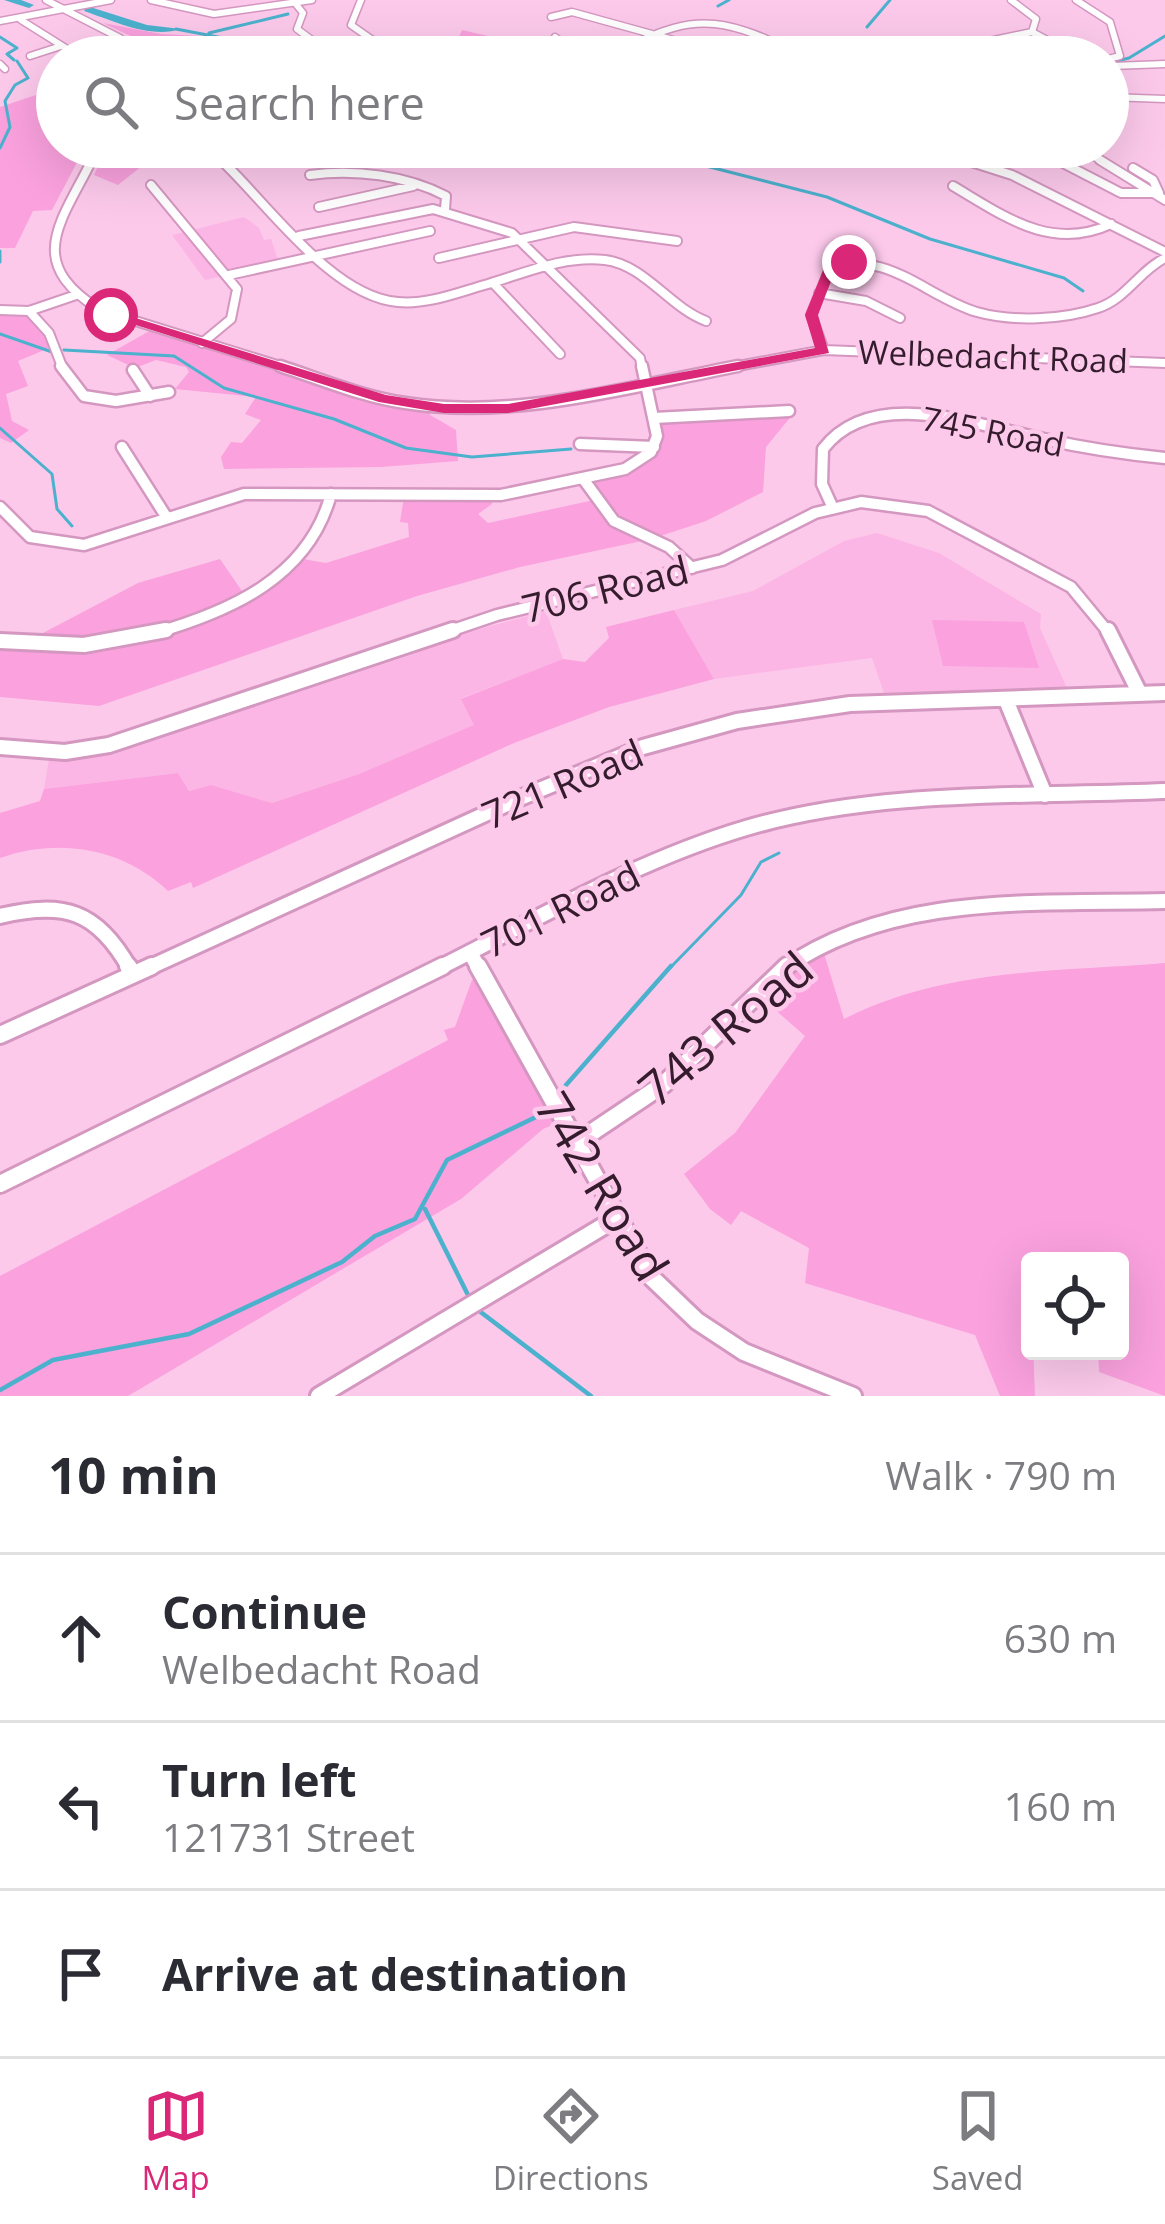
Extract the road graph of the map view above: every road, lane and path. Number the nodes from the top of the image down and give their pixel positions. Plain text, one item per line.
1 (46, 0) edge
2 (111, 0) edge
3 (151, 0) edge
4 (312, 0) edge
5 (361, 0) edge
6 (1011, 0) edge
7 (1076, 0) edge
8 (296, 3) edge
9 (67, 11) junction
10 (550, 17) dead end
11 (21, 20) junction
12 (0, 21) edge
13 (1032, 32) junction
14 (652, 34) junction
15 (46, 36) edge
16 (116, 36) edge
17 (306, 36) edge
18 (367, 36) edge
19 (648, 36) edge
20 (660, 36) edge
21 (755, 36) edge
22 (1014, 36) edge
23 (1040, 36) edge
24 (1114, 36) edge
25 (36, 54) edge
26 (30, 56) dead end
27 (1129, 63) edge
28 (1165, 64) edge
29 (1129, 98) edge
30 (1165, 99) edge
31 (88, 168) edge
32 (228, 168) edge
33 (990, 168) edge
34 (1071, 168) edge
35 (1114, 168) edge
36 (1133, 168) dead end
37 (310, 175) dead end
38 (151, 184) dead end
39 (414, 185) junction
40 (953, 186) dead end
41 (1161, 195) edge
42 (319, 207) dead end
43 (445, 210) junction
44 (1111, 224) junction
45 (430, 231) dead end
46 (298, 236) junction
47 (520, 238) junction
48 (677, 241) dead end
49 (1165, 255) edge
50 (316, 256) junction
51 (440, 258) dead end
52 (550, 268) junction
53 (229, 275) junction
54 (493, 283) junction
55 (819, 293) junction
56 (76, 295) junction
57 (0, 310) edge
58 (29, 310) junction
59 (900, 318) dead end
60 (706, 321) dead end
61 (202, 343) junction
62 (824, 350) junction
63 (560, 355) dead end
64 (1165, 363) edge
65 (134, 370) dead end
66 (648, 384) junction
67 (170, 392) dead end
68 (150, 396) junction
69 (789, 411) dead end
70 (654, 418) junction
71 (580, 444) dead end
72 (654, 446) junction
73 (122, 447) dead end
74 (1165, 458) edge
75 (584, 480) junction
76 (331, 494) junction
77 (832, 506) junction
78 (0, 507) edge
79 (166, 518) junction
80 (692, 568) junction
81 (0, 640) edge
82 (1165, 693) edge
83 (1140, 694) junction
84 (1006, 700) junction
85 (0, 747) edge
86 (1165, 791) edge
87 (1045, 795) junction
88 (1165, 902) edge
89 (0, 916) edge
90 (470, 952) junction
91 (133, 974) junction
92 (0, 1035) edge
93 (576, 1143) junction
94 (0, 1184) edge
95 (617, 1218) junction
96 (319, 1396) edge
97 (853, 1396) edge

1 - 9 street
2 - 9 street
3 - 8 street
4 - 8 street
5 - 18 street
6 - 13 street
7 - 24 street
8 - 17 street
9 - 11 street
9 - 16 street
10 - 14 street
11 - 12 street
11 - 15 street
13 - 22 street
13 - 23 street
14 - 19 street
14 - 20 street
14 - 21 street
25 - 26 street
27 - 28 street
29 - 30 street
31 - 56 street
32 - 46 street
33 - 44 street
34 - 41 street
35 - 41 street
36 - 41 street
37 - 39 street
38 - 53 street
39 - 42 street
39 - 43 street
40 - 44 street
43 - 46 street
43 - 47 street
44 - 49 street
45 - 50 street
46 - 50 street
47 - 48 street
47 - 51 street
47 - 52 street
49 - 55 street
50 - 53 street
50 - 54 street
52 - 54 street
52 - 60 street
52 - 66 street
53 - 61 street
54 - 63 street
55 - 59 street
55 - 62 street
56 - 58 street
56 - 61 street, Welbedacht Road
57 - 58 street
58 - 68 street
61 - 66 street, Welbedacht Road
62 - 64 street, Welbedacht Road
62 - 66 street, Welbedacht Road
65 - 68 street
66 - 70 street
67 - 68 street
69 - 70 street
70 - 72 street
71 - 72 street
72 - 75 street
73 - 79 street
74 - 77 street, 745 Road
75 - 76 street
75 - 80 street
76 - 79 street
76 - 81 street
77 - 80 street, 706 Road
77 - 83 street, 706 Road
78 - 79 street
80 - 85 street, 706 Road
82 - 83 street, 721 Road
83 - 84 street, 721 Road
84 - 87 street
84 - 91 street, 721 Road
86 - 87 street, 701 Road
87 - 90 street, 701 Road
88 - 93 street, 743 Road
89 - 91 street
90 - 93 street, 742 Road
90 - 94 street, 701 Road
91 - 92 street, 721 Road
93 - 95 street, 742 Road
95 - 96 street
95 - 97 street, 742 Road

